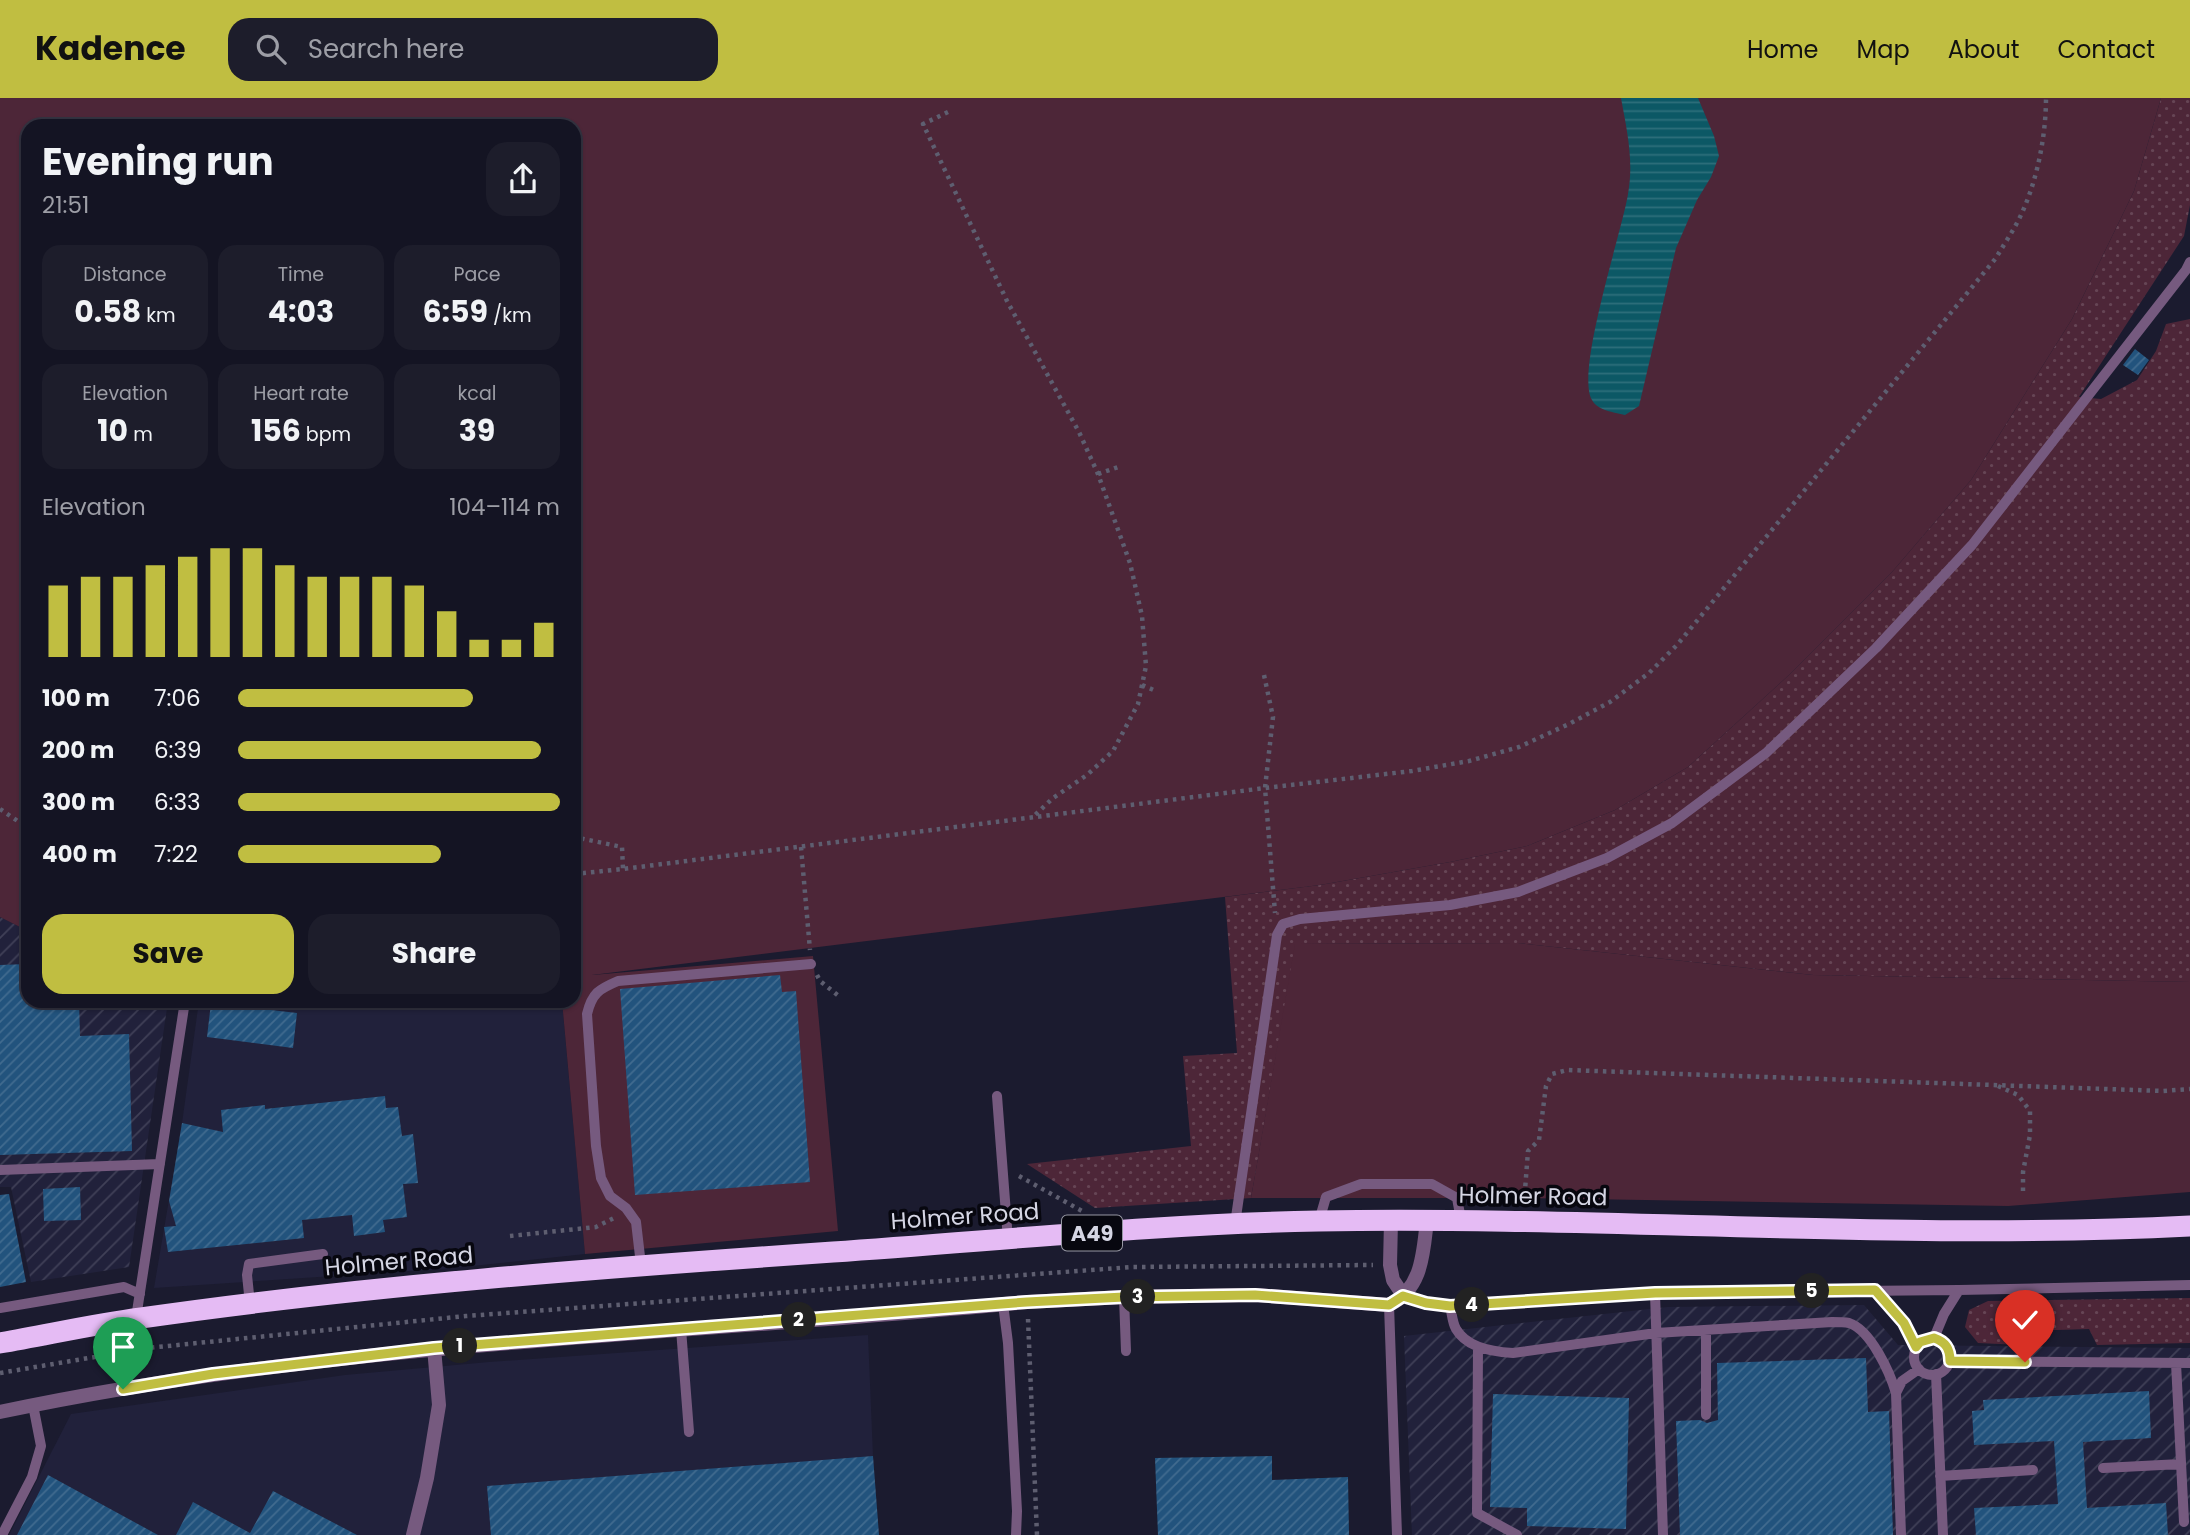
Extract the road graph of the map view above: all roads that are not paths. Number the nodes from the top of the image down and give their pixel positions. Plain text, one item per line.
1 (2190, 262) edge
2 (811, 964) road end
3 (185, 1008) edge
4 (997, 1096) dead end
5 (160, 1164) junction
6 (0, 1170) edge
7 (1427, 1220) junction
8 (1461, 1220) junction
9 (1391, 1221) junction
10 (1319, 1222) junction
11 (1235, 1224) junction
12 (2190, 1226) edge
13 (1008, 1240) junction
14 (323, 1254) dead end
15 (641, 1265) junction
16 (2190, 1284) edge
17 (1875, 1290) junction
18 (1959, 1290) junction
19 (1655, 1293) junction
20 (140, 1294) junction
21 (1403, 1296) junction
22 (1124, 1297) junction
23 (250, 1304) junction
24 (1003, 1304) junction
25 (1389, 1305) junction
26 (1450, 1306) junction
27 (0, 1308) edge
28 (136, 1318) junction
29 (681, 1329) junction
30 (1706, 1330) junction
31 (1656, 1333) junction
32 (1934, 1338) junction
33 (0, 1343) edge
34 (1478, 1347) junction
35 (1916, 1347) junction
36 (434, 1348) junction
37 (1126, 1351) dead end
38 (1950, 1361) junction
39 (2176, 1363) junction
40 (2190, 1363) edge
41 (1919, 1369) junction
42 (1936, 1374) junction
43 (1896, 1393) junction
44 (33, 1405) junction
45 (0, 1412) edge
46 (1706, 1415) dead end
47 (689, 1432) dead end
48 (2181, 1464) junction
49 (2103, 1468) dead end
50 (2033, 1470) dead end
51 (1940, 1476) junction
52 (2184, 1522) dead end
53 (2, 1535) edge
54 (413, 1535) edge
55 (1016, 1535) edge
56 (1397, 1535) edge
57 (1517, 1535) edge
58 (1664, 1535) edge
59 (1901, 1535) edge
60 (1943, 1535) edge

1 - 11 lane
2 - 15 lane
3 - 5 lane
4 - 13 lane
5 - 6 lane
5 - 20 lane
7 - 8 highway, Holmer Road / A49
7 - 9 highway, Holmer Road / A49
7 - 21 street
8 - 10 lane
8 - 12 highway, Holmer Road / A49
9 - 10 highway, Holmer Road / A49
9 - 21 street
10 - 11 highway, Holmer Road / A49
11 - 13 highway, Holmer Road / A49
13 - 15 highway, Holmer Road / A49
14 - 23 lane
15 - 23 highway, Holmer Road / A49
16 - 18 lane
17 - 18 lane
17 - 19 lane
17 - 35 lane
18 - 32 lane
19 - 26 lane
19 - 31 lane
20 - 27 lane
20 - 28 lane
21 - 25 street
21 - 26 lane
22 - 24 street
22 - 25 street
22 - 37 lane
23 - 28 highway, Holmer Road / A49
24 - 29 street
24 - 55 lane
25 - 56 lane
26 - 34 lane
28 - 33 highway, Holmer Road / A49
29 - 36 street
29 - 47 lane
30 - 31 lane
30 - 43 lane
30 - 46 lane
31 - 34 lane
31 - 58 lane
32 - 35 lane
32 - 38 lane
34 - 57 lane
35 - 41 lane
36 - 44 street
36 - 54 street
38 - 39 lane
38 - 42 lane
39 - 40 lane
39 - 48 lane
41 - 42 lane
41 - 43 lane
42 - 51 lane
43 - 59 lane
44 - 45 street
44 - 53 lane
48 - 49 lane
48 - 52 lane
50 - 51 lane
51 - 60 lane

